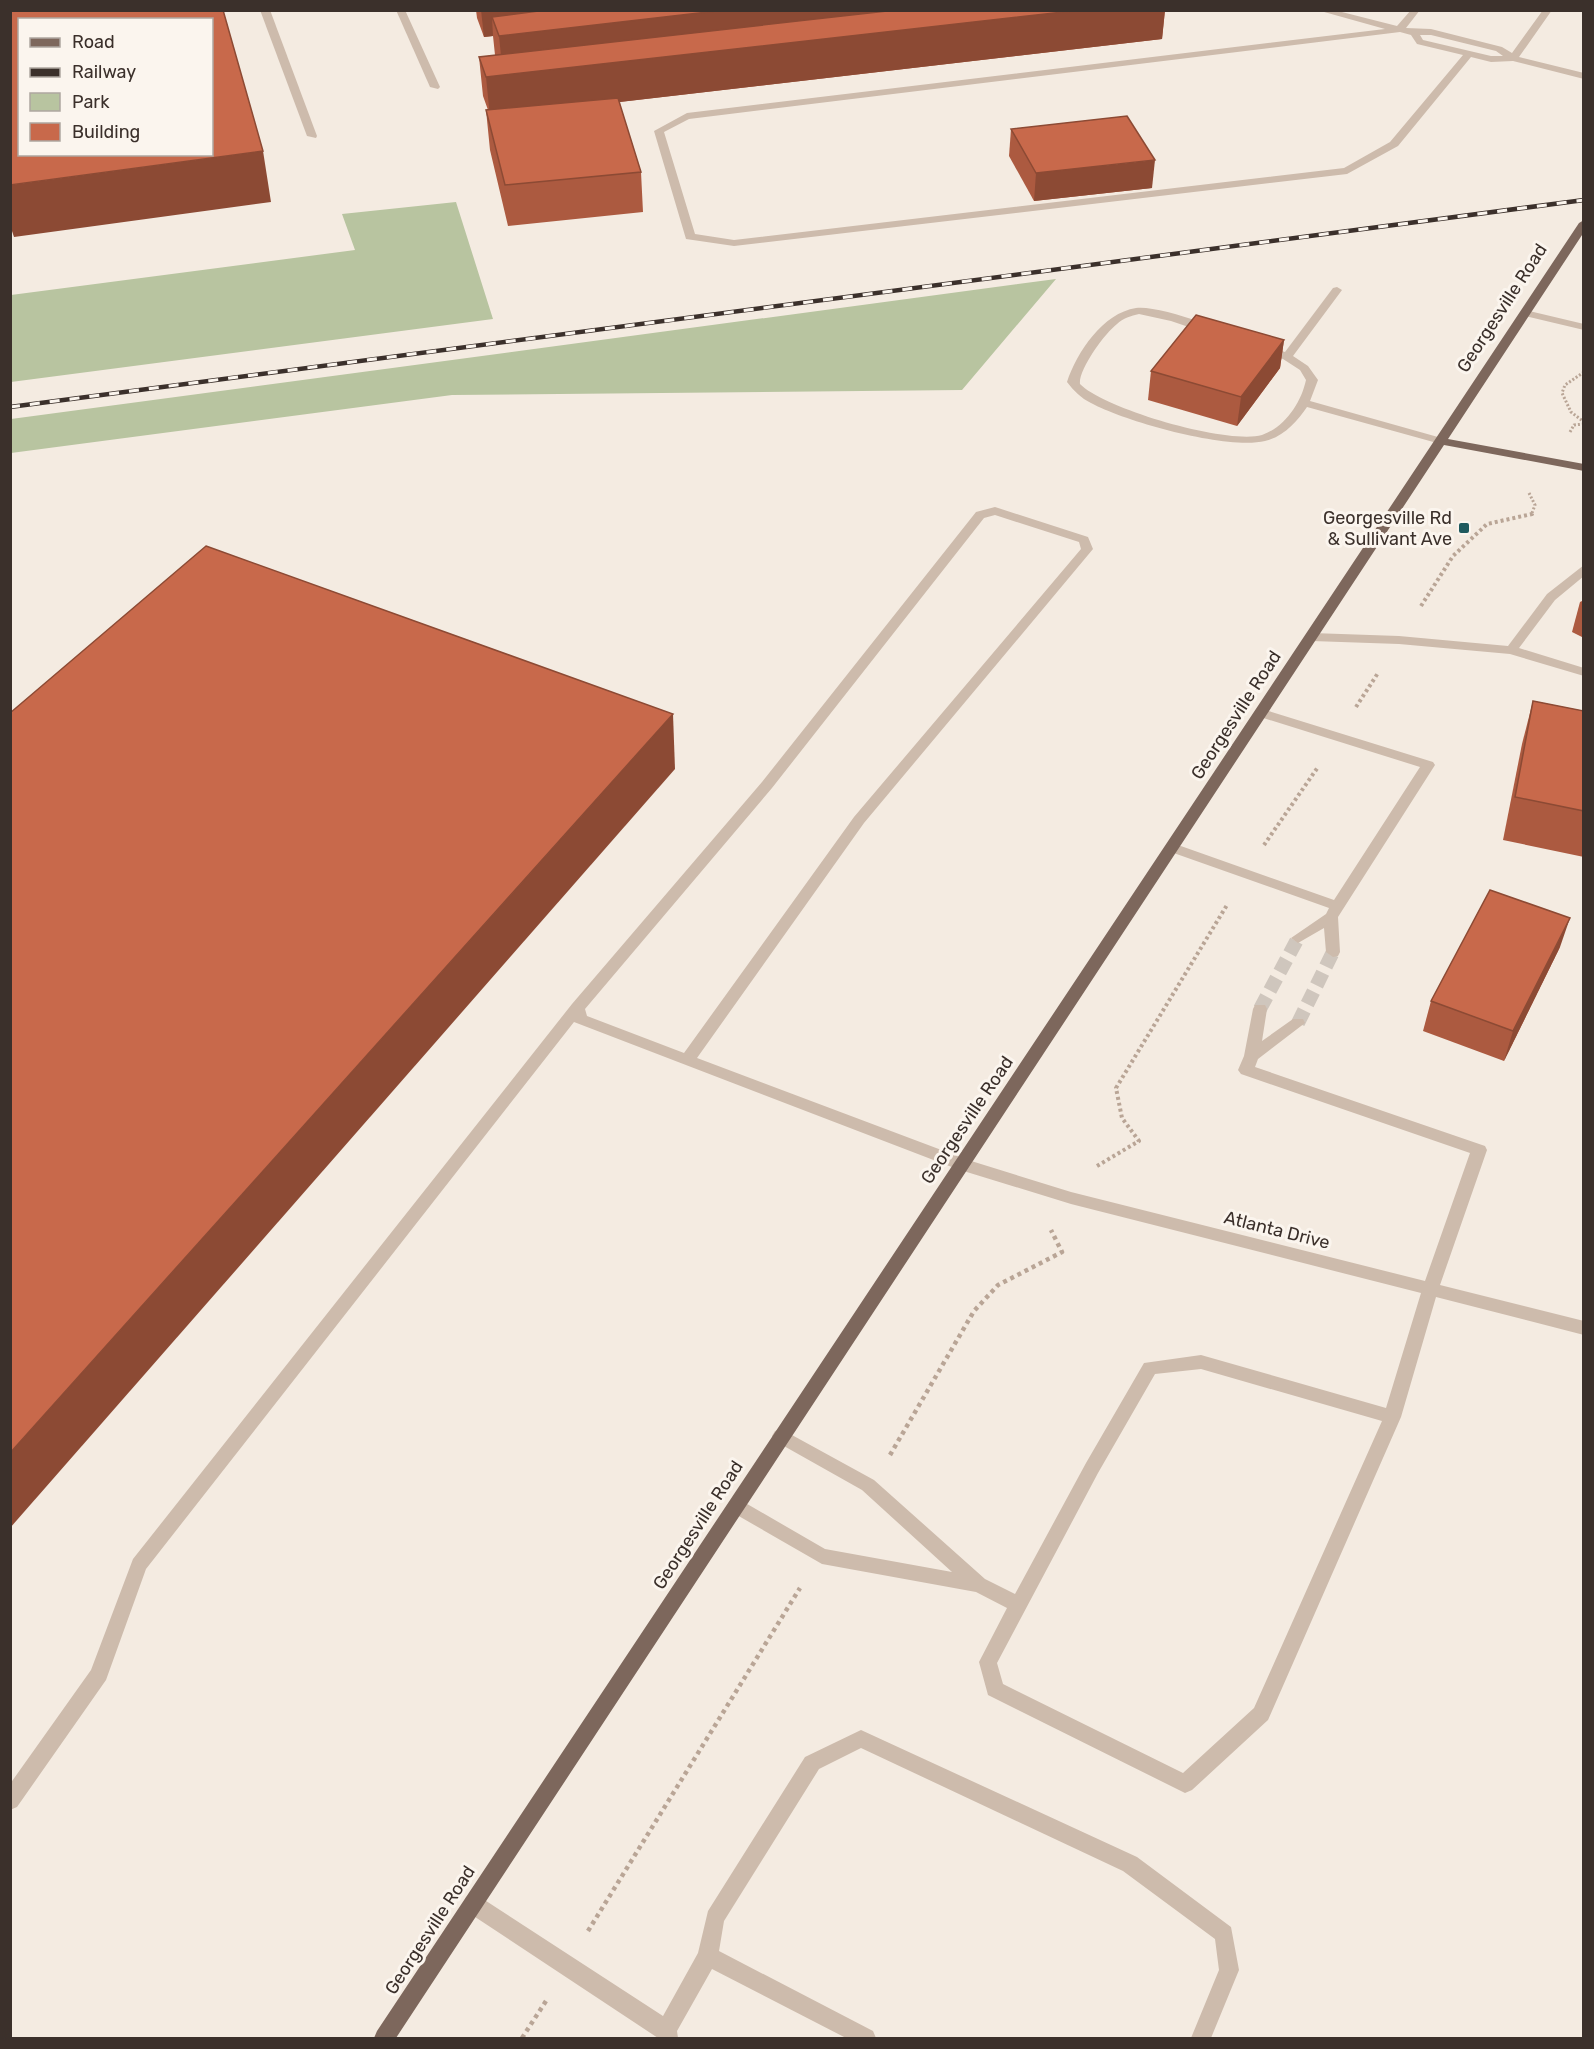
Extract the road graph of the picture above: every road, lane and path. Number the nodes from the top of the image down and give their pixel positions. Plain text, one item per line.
1 (265, 10) edge
2 (400, 10) edge
3 (1321, 10) edge
4 (1416, 10) edge
5 (1548, 10) edge
6 (1399, 30) junction
7 (1414, 33) junction
8 (1469, 54) junction
9 (1512, 58) junction
10 (1584, 76) edge
11 (435, 87) dead end
12 (312, 136) dead end
13 (1584, 223) edge
14 (1337, 290) dead end
15 (1524, 313) junction
16 (1584, 327) edge
17 (1287, 357) junction
18 (1584, 372) edge
19 (1305, 404) junction
20 (1584, 422) edge
21 (1441, 441) junction
22 (1584, 468) edge
23 (1584, 569) edge
24 (1312, 638) junction
25 (1511, 650) junction
26 (1584, 672) edge
27 (1262, 713) junction
28 (1173, 848) junction
29 (1334, 912) junction
30 (1298, 938) tunnel mouth
31 (1333, 952) tunnel mouth
32 (577, 1008) junction
33 (1260, 1009) tunnel mouth
34 (1298, 1023) tunnel mouth
35 (1252, 1056) junction
36 (687, 1060) junction
37 (963, 1165) junction
38 (1430, 1289) junction
39 (1584, 1328) edge
40 (1392, 1417) junction
41 (781, 1436) junction
42 (736, 1506) junction
43 (979, 1585) junction
44 (1018, 1605) junction
45 (10, 1801) edge
46 (473, 1904) junction
47 (708, 1956) junction
48 (667, 2034) edge
49 (384, 2038) edge
50 (866, 2038) edge
51 (1201, 2038) edge

1 - 12 street
2 - 11 street
3 - 6 street
4 - 6 street
5 - 9 street
6 - 7 street
6 - 8 street
7 - 8 street
7 - 9 street
8 - 9 street
9 - 10 street
13 - 15 main road, Georgesville Road
14 - 17 street
15 - 16 street
15 - 21 main road, Georgesville Road
17 - 19 street
17 - 19 street
18 - 20 path
19 - 21 street
21 - 22 main road
21 - 24 main road, Georgesville Road
23 - 25 street
24 - 25 street
24 - 27 main road, Georgesville Road
25 - 26 street
27 - 28 main road, Georgesville Road
27 - 29 street
28 - 29 street
28 - 37 main road, Georgesville Road
29 - 30 street
29 - 31 street
32 - 36 street, Atlanta Drive
32 - 36 street
32 - 45 street
33 - 35 street
34 - 35 street
35 - 38 street
36 - 37 street, Atlanta Drive
37 - 38 street, Atlanta Drive
37 - 41 main road, Georgesville Road
38 - 39 street, Atlanta Drive
38 - 40 street
40 - 44 street
40 - 44 street
41 - 42 main road, Georgesville Road
41 - 43 street
42 - 43 street
42 - 46 main road, Georgesville Road
43 - 44 street
46 - 48 street
46 - 49 main road, Georgesville Road
47 - 48 street
47 - 50 street
47 - 51 street

